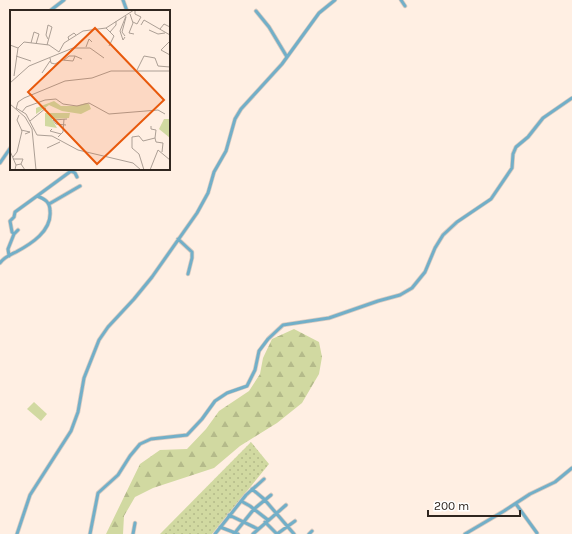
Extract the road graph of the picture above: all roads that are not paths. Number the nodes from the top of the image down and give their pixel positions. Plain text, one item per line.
1 (64, 0) edge
2 (123, 0) edge
3 (335, 0) edge
4 (401, 0) edge
5 (405, 6) dead end
6 (51, 10) edge
7 (126, 10) edge
8 (256, 11) dead end
9 (287, 57) junction
10 (572, 98) edge
11 (10, 148) edge
12 (0, 163) edge
13 (77, 177) dead end
14 (80, 186) dead end
15 (37, 196) junction
16 (49, 204) junction
17 (18, 230) dead end
18 (14, 234) junction
19 (178, 239) junction
20 (9, 256) junction
21 (0, 263) edge
22 (188, 274) dead end
23 (572, 468) edge
24 (264, 479) dead end
25 (252, 489) junction
26 (271, 495) dead end
27 (264, 499) junction
28 (241, 501) junction
29 (516, 504) junction
30 (286, 505) dead end
31 (254, 509) junction
32 (276, 512) junction
33 (229, 515) junction
34 (295, 520) dead end
35 (266, 521) junction
36 (243, 522) junction
37 (135, 523) dead end
38 (288, 525) junction
39 (220, 527) junction
40 (258, 529) junction
41 (312, 531) dead end
42 (537, 533) edge
43 (17, 534) edge
44 (90, 534) edge
45 (133, 534) edge
46 (216, 534) edge
47 (235, 534) edge
48 (253, 534) edge
49 (277, 534) edge
50 (294, 534) edge
51 (309, 534) edge
52 (465, 534) edge

1 - 6 street
2 - 7 street
3 - 9 street
4 - 5 street
8 - 9 street
9 - 19 street
10 - 44 street
11 - 12 street
13 - 15 street
14 - 16 street
15 - 16 street
15 - 18 street
16 - 20 street
17 - 18 street
18 - 20 street
19 - 22 street
19 - 43 street
20 - 21 street
23 - 29 street
24 - 25 street
25 - 27 street
25 - 28 street
26 - 27 street
27 - 31 street
27 - 32 street
28 - 31 street
28 - 33 street
29 - 42 street
29 - 52 street
30 - 32 street
31 - 35 street
31 - 36 street
32 - 35 street
32 - 38 street
33 - 36 street
33 - 39 street
34 - 38 street
35 - 40 street
35 - 49 street
36 - 40 street
36 - 47 street
37 - 45 street
38 - 49 street
38 - 50 street
39 - 46 street
39 - 47 street
40 - 48 street
41 - 51 street

